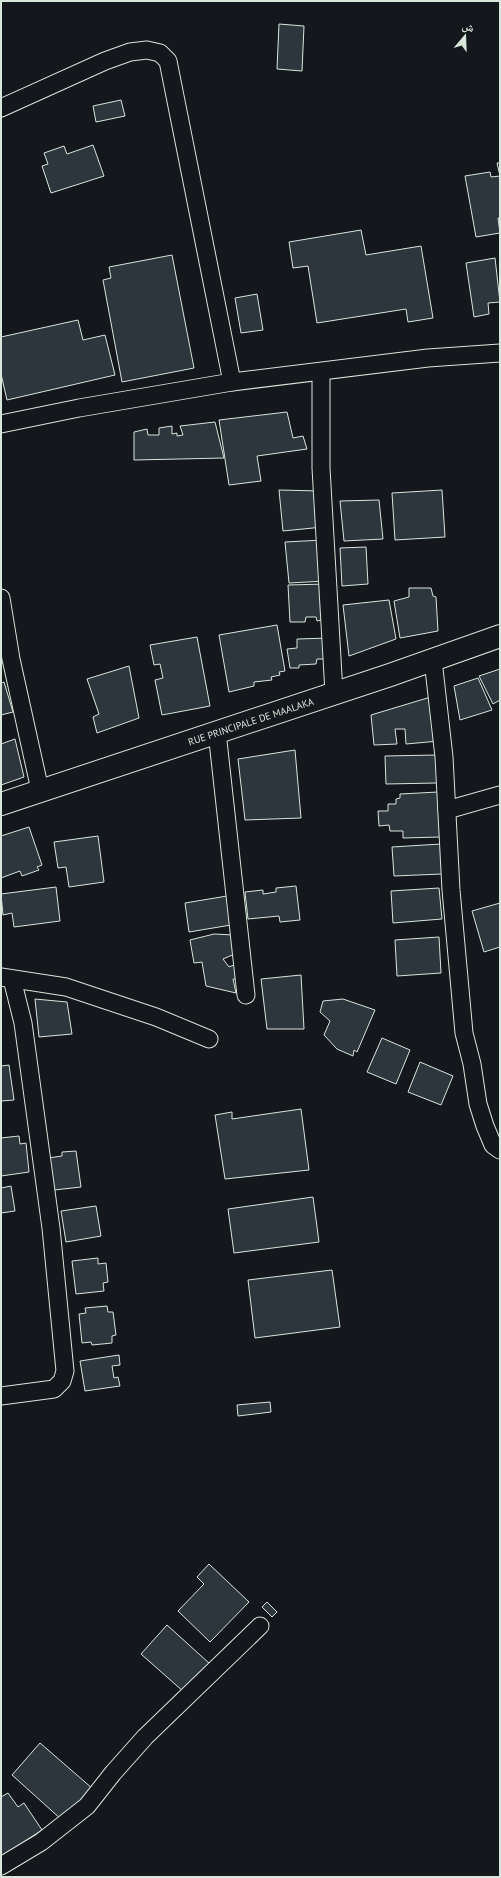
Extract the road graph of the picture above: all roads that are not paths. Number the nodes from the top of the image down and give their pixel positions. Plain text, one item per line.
1 (1, 108) edge
2 (500, 353) edge
3 (321, 372) junction
4 (232, 382) junction
5 (1, 424) edge
6 (1, 598) edge
7 (500, 636) edge
8 (433, 660) junction
9 (6, 661) edge
10 (334, 693) junction
11 (217, 732) junction
12 (40, 790) junction
13 (500, 796) edge
14 (1, 804) edge
15 (447, 810) junction
16 (6, 978) edge
17 (246, 995) dead end
18 (209, 1040) dead end
19 (500, 1150) edge
20 (1, 1396) edge
21 (260, 1626) dead end
22 (1, 1866) edge

1 - 4 street
2 - 3 street
3 - 4 street
3 - 10 street
4 - 5 street
6 - 9 street
7 - 8 main road, RUE PRINCIPALE DE MAALAKA
8 - 10 main road, RUE PRINCIPALE DE MAALAKA
8 - 15 street
9 - 12 street
10 - 11 main road, RUE PRINCIPALE DE MAALAKA
11 - 12 main road, RUE PRINCIPALE DE MAALAKA
11 - 17 street
12 - 14 main road, RUE PRINCIPALE DE MAALAKA
13 - 15 street
15 - 19 street
16 - 18 street
16 - 20 street
21 - 22 street

